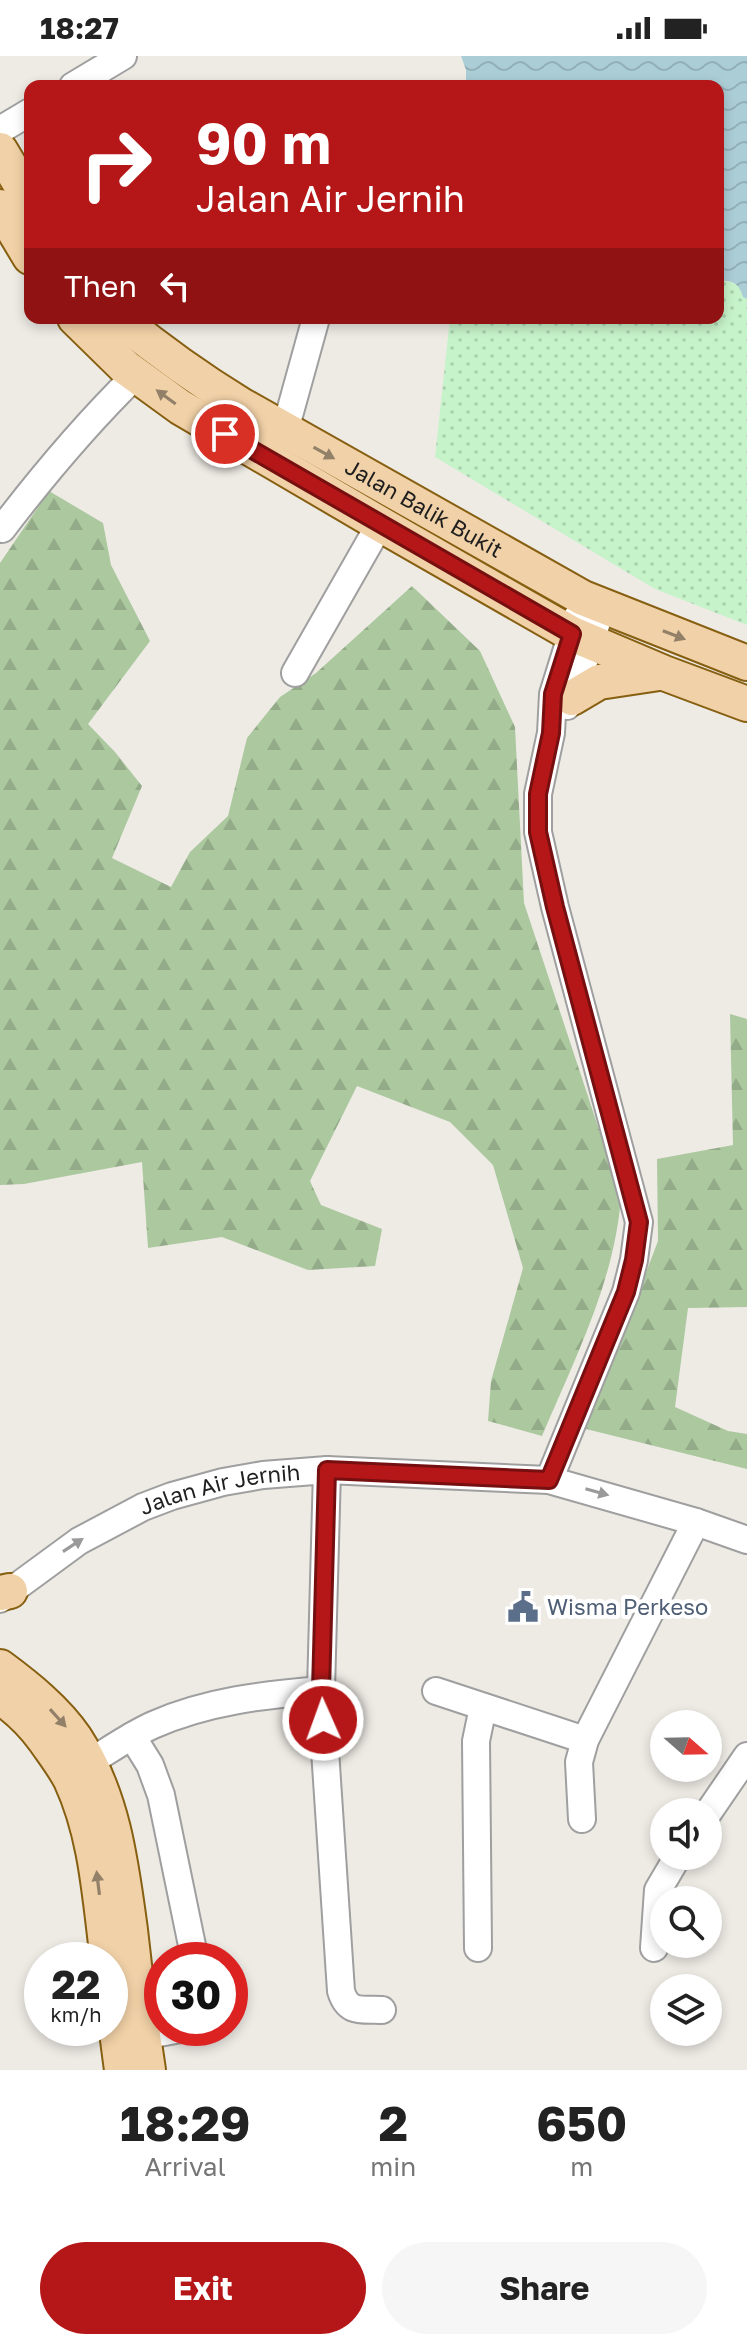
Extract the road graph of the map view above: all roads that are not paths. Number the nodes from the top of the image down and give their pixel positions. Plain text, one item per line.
1 (123, 56) edge
2 (83, 80) edge
3 (24, 116) edge
4 (0, 130) edge
5 (0, 150) edge
6 (24, 190) edge
7 (0, 207) edge
8 (24, 247) edge
9 (81, 324) edge
10 (126, 324) edge
11 (314, 324) edge
12 (136, 375) junction
13 (285, 430) junction
14 (380, 524) junction
15 (0, 528) edge
16 (592, 602) junction
17 (581, 638) junction
18 (747, 663) edge
19 (295, 673) dead end
20 (664, 673) junction
21 (572, 698) junction
22 (747, 704) edge
23 (551, 733) junction
24 (327, 1470) junction
25 (549, 1480) junction
26 (696, 1522) junction
27 (747, 1540) edge
28 (3, 1594) edge
29 (0, 1667) edge
30 (321, 1690) junction
31 (436, 1691) dead end
32 (0, 1697) edge
33 (483, 1707) junction
34 (132, 1736) junction
35 (585, 1740) junction
36 (747, 1756) edge
37 (90, 1762) junction
38 (718, 1798) edge
39 (582, 1819) dead end
40 (106, 1942) edge
41 (191, 1942) edge
42 (478, 1948) dead end
43 (382, 2010) dead end
44 (143, 2036) joint
45 (119, 2046) edge
46 (122, 2070) edge
47 (148, 2070) edge

1 - 2 street
3 - 4 street
5 - 6 main road
7 - 8 main road
9 - 12 main road, Jalan Balik Bukit
10 - 13 main road, Jalan Balik Bukit
11 - 13 street
14 -> 12 main road, Jalan Balik Bukit
12 - 15 street
13 -> 16 main road, Jalan Balik Bukit
14 - 17 main road, Jalan Balik Bukit
14 - 19 street
16 - 17 street
16 -> 18 main road, Jalan Balik Bukit
17 - 20 main road, Jalan Balik Bukit
17 - 21 street
17 - 23 street
20 - 21 main road
20 - 22 main road, Jalan Balik Bukit
21 - 23 street
23 - 25 street
24 - 25 street, Jalan Air Jernih
28 -> 24 street, Jalan Air Jernih
24 - 30 street
25 -> 26 street, Jalan Air Jernih
26 - 27 street, Jalan Air Jernih
26 - 35 street
29 -> 37 main road
30 - 34 street
30 - 43 street
31 - 33 street
40 -> 32 main road
33 - 35 street
33 - 42 street
34 - 37 street
34 - 41 street
35 - 39 street
36 - 38 street
37 - 44 main road
44 - 47 main road
45 - 46 main road

